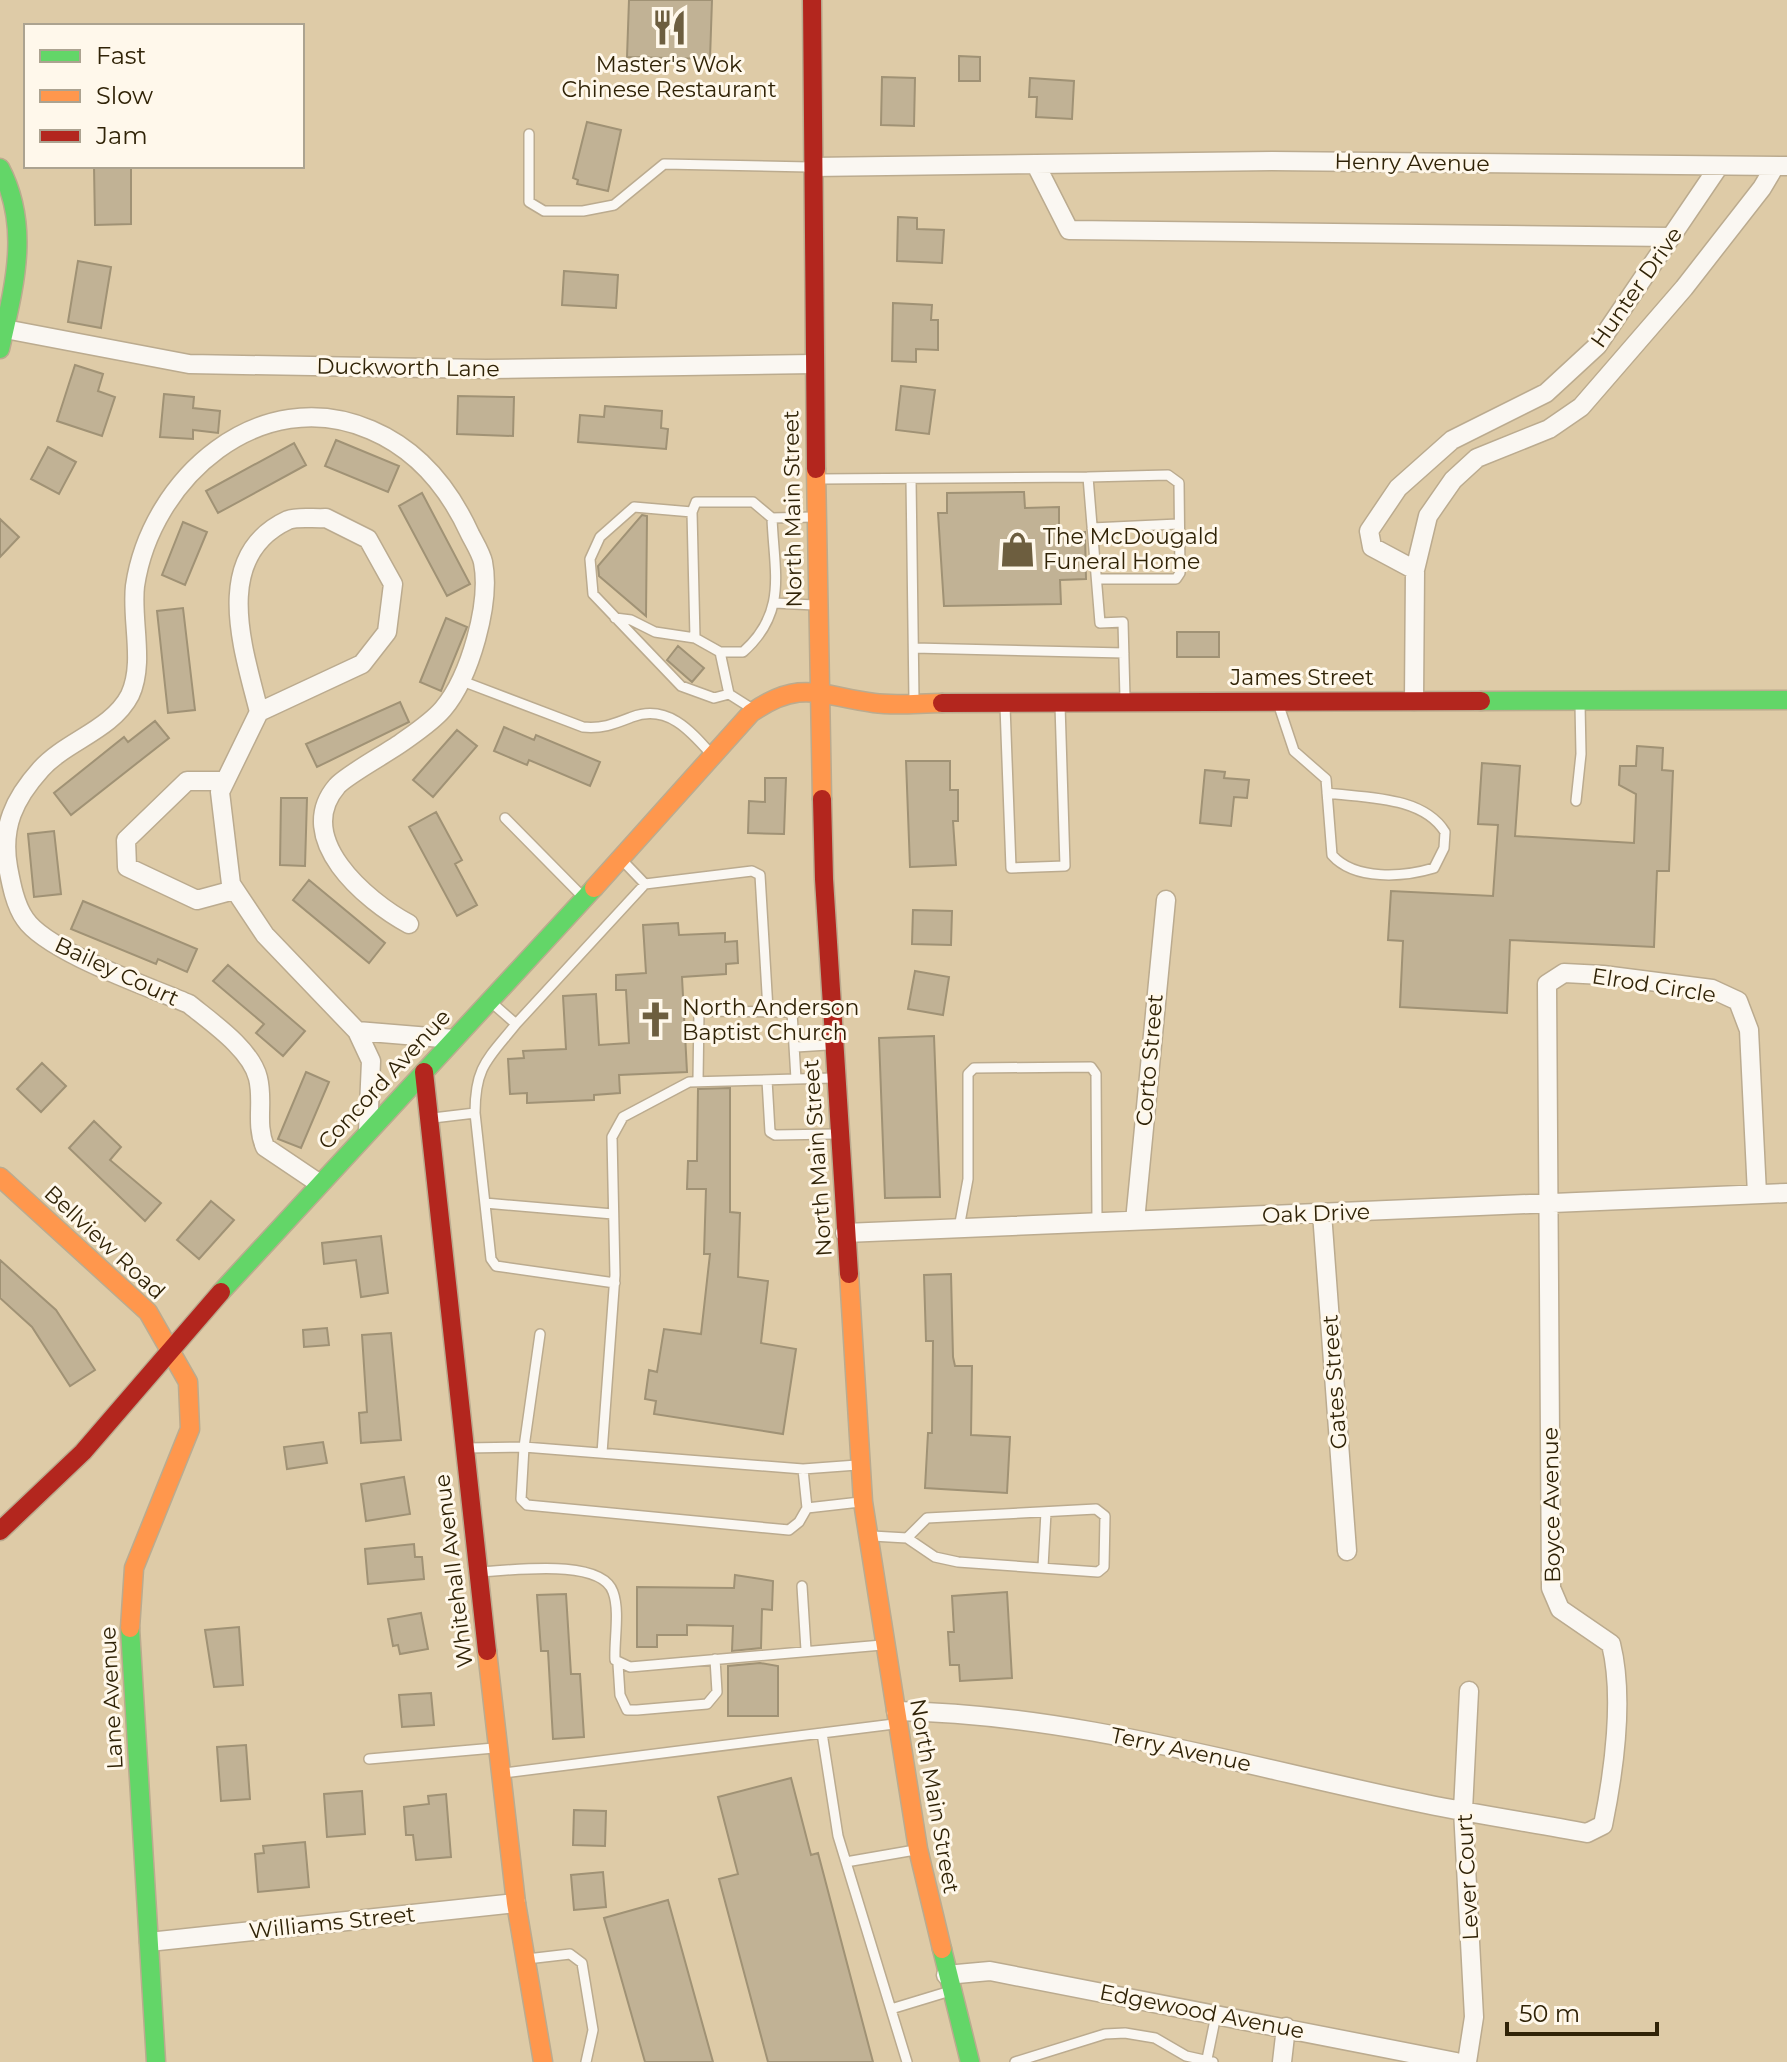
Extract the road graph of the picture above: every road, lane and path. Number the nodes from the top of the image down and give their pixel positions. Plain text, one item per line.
1 (812, 0) edge
2 (529, 134) dead end
3 (1719, 166) junction
4 (1781, 166) edge
5 (812, 167) junction
6 (1037, 167) junction
7 (0, 168) edge
8 (1671, 237) junction
9 (5, 329) junction
10 (0, 349) edge
11 (814, 364) junction
12 (1088, 477) junction
13 (911, 479) junction
14 (816, 480) junction
15 (692, 512) junction
16 (816, 517) junction
17 (772, 518) junction
18 (1178, 524) junction
19 (1092, 528) junction
20 (1415, 570) junction
21 (1097, 579) junction
22 (775, 603) junction
23 (818, 605) junction
24 (615, 618) junction
25 (695, 638) junction
26 (914, 648) junction
27 (720, 652) junction
28 (1124, 653) junction
29 (462, 681) junction
30 (819, 690) junction
31 (729, 694) junction
32 (1277, 700) junction
33 (1787, 700) edge
34 (1414, 701) junction
35 (1580, 701) junction
36 (914, 702) junction
37 (1005, 702) junction
38 (1059, 702) junction
39 (1125, 702) junction
40 (754, 711) junction
41 (259, 712) junction
42 (714, 756) junction
43 (225, 781) junction
44 (1327, 793) junction
45 (1576, 801) dead end
46 (505, 818) dead end
47 (621, 859) junction
48 (645, 884) junction
49 (234, 890) junction
50 (585, 899) junction
51 (1166, 900) dead end
52 (409, 924) dead end
53 (490, 1000) junction
54 (832, 1009) junction
55 (768, 1010) junction
56 (792, 1012) junction
57 (516, 1024) junction
58 (357, 1031) junction
59 (454, 1039) junction
60 (834, 1045) junction
61 (796, 1047) junction
62 (424, 1072) junction
63 (835, 1078) junction
64 (796, 1079) junction
65 (767, 1080) junction
66 (698, 1081) junction
67 (475, 1113) junction
68 (428, 1119) junction
69 (368, 1131) junction
70 (839, 1133) junction
71 (0, 1177) edge
72 (320, 1184) junction
73 (1787, 1193) edge
74 (1757, 1194) junction
75 (485, 1203) junction
76 (1547, 1203) junction
77 (1322, 1213) junction
78 (613, 1214) junction
79 (1135, 1221) junction
80 (1097, 1222) junction
81 (959, 1228) junction
82 (845, 1233) junction
83 (615, 1283) junction
84 (540, 1334) dead end
85 (171, 1347) junction
86 (524, 1447) junction
87 (463, 1448) junction
88 (602, 1453) junction
89 (861, 1465) junction
90 (803, 1469) junction
91 (863, 1502) junction
92 (807, 1508) junction
93 (1046, 1512) junction
94 (0, 1531) edge
95 (867, 1536) junction
96 (907, 1538) junction
97 (1347, 1551) dead end
98 (1043, 1567) junction
99 (477, 1572) junction
100 (802, 1586) dead end
101 (885, 1645) junction
102 (806, 1650) junction
103 (715, 1659) junction
104 (618, 1664) junction
105 (1469, 1691) dead end
106 (896, 1717) junction
107 (822, 1733) junction
108 (498, 1748) junction
109 (369, 1759) dead end
110 (500, 1773) junction
111 (1463, 1810) junction
112 (918, 1849) junction
113 (846, 1862) junction
114 (516, 1903) junction
115 (149, 1942) junction
116 (523, 1960) junction
117 (948, 1983) junction
118 (891, 2009) junction
119 (1216, 2014) junction
120 (1286, 2027) junction
121 (1185, 2059) edge
122 (1210, 2061) edge
123 (156, 2062) edge
124 (543, 2062) edge
125 (586, 2062) edge
126 (907, 2062) edge
127 (970, 2062) edge
128 (1015, 2062) edge
129 (1282, 2062) edge
130 (1456, 2062) edge
131 (1467, 2062) edge

1 - 5 street, North Main Street
2 - 5 lane
3 - 4 street, Henry Avenue
3 - 6 street, Henry Avenue
3 - 8 street, Hunter Drive
4 - 20 street, Hunter Drive
5 - 6 street, Henry Avenue
5 - 11 street, North Main Street
6 - 8 street
7 - 9 street
8 - 20 street, Hunter Drive
9 - 10 street
9 - 11 street, Duckworth Lane
11 - 14 street, North Main Street
12 - 13 lane
12 - 18 lane
12 - 19 lane
13 - 14 lane
13 - 26 lane
14 - 16 street, North Main Street
15 - 17 lane
15 - 24 lane
15 - 25 lane
16 - 17 lane
16 - 23 street, North Main Street
17 - 22 lane
18 - 19 lane
18 - 21 lane
19 - 21 lane
20 - 34 street, Hunter Drive
21 - 28 lane
22 - 23 lane
22 - 27 lane
23 - 30 street, North Main Street
24 - 25 lane
24 - 31 lane
25 - 27 lane
26 - 28 lane
26 - 36 lane
27 - 31 lane
28 - 39 lane
29 - 42 lane
29 - 52 street, Bailey Court
29 - 72 street, Bailey Court
30 - 36 street, James Street
30 - 40 street, Concord Avenue
30 - 54 street, North Main Street
31 - 40 lane
32 - 34 street, James Street
32 - 39 street, James Street
32 - 44 lane
33 - 35 street, James Street
34 - 35 street, James Street
35 - 45 lane
36 - 37 street, James Street
37 - 38 street, James Street
37 - 38 lane
38 - 39 street, James Street
40 - 42 street, Concord Avenue
41 - 41 street
41 - 43 street
42 - 47 street, Concord Avenue
43 - 49 street
43 - 49 street
44 - 44 lane
46 - 50 lane
47 - 48 lane
47 - 50 street, Concord Avenue
48 - 55 lane
48 - 57 lane
49 - 58 street
50 - 53 street, Concord Avenue
51 - 79 street, Corto Street
53 - 57 lane
53 - 59 street, Concord Avenue
54 - 56 lane
54 - 60 street, North Main Street
55 - 56 lane
55 - 66 lane
56 - 61 lane
57 - 67 lane
58 - 59 street
58 - 69 street
59 - 62 street, Concord Avenue
60 - 61 lane
60 - 63 street, North Main Street
61 - 64 lane
62 - 68 street, Whitehall Avenue
62 - 69 street, Concord Avenue
63 - 64 lane
63 - 70 street, North Main Street
64 - 65 lane
65 - 66 lane
65 - 70 lane
66 - 78 lane
67 - 68 lane
67 - 75 lane
68 - 87 street, Whitehall Avenue
69 - 72 street, Concord Avenue
70 - 82 street, North Main Street
71 - 85 street, Bellview Road
72 - 85 street, Concord Avenue
73 - 74 street, Oak Drive
74 - 76 street, Oak Drive
74 - 76 street, Elrod Circle
75 - 78 lane
75 - 83 lane
76 - 77 street, Oak Drive
76 - 111 street, Boyce Avenue
77 - 79 street, Oak Drive
77 - 97 street, Gates Street
78 - 83 lane
79 - 80 street, Oak Drive
80 - 81 street, Oak Drive
80 - 81 lane
81 - 82 street, Oak Drive
82 - 89 street, North Main Street
83 - 88 lane
84 - 86 lane
85 - 94 street, Concord Avenue
85 - 115 street, Lane Avenue
86 - 87 lane
86 - 88 lane
86 - 92 lane
87 - 99 street, Whitehall Avenue
88 - 90 lane
89 - 90 lane
89 - 91 street, North Main Street
90 - 92 lane
91 - 92 lane
91 - 95 street, North Main Street
93 - 96 lane
93 - 98 lane
93 - 98 lane
95 - 96 lane
95 - 101 street, North Main Street
96 - 98 lane
99 - 104 lane
99 - 108 street, Whitehall Avenue
100 - 102 lane
101 - 102 lane
101 - 106 street, North Main Street
102 - 103 lane
103 - 104 lane
103 - 104 lane
105 - 111 street, Lever Court
106 - 107 lane
106 - 111 street, Terry Avenue
106 - 112 street, North Main Street
107 - 110 lane
107 - 113 lane
108 - 109 lane
108 - 110 street, Whitehall Avenue
110 - 114 street, Whitehall Avenue
111 - 131 street, Lever Court
112 - 113 lane
112 - 117 street, North Main Street
113 - 118 lane
114 - 115 street, Williams Street
114 - 116 street, Whitehall Avenue
115 - 123 street, Lane Avenue
116 - 124 street, Whitehall Avenue
116 - 125 lane
117 - 118 lane
117 - 119 street, Edgewood Avenue
117 - 127 street, North Main Street
118 - 126 lane
119 - 120 street, Edgewood Avenue
119 - 122 lane
120 - 129 street
120 - 130 street, Edgewood Avenue
121 - 122 lane
121 - 128 lane

